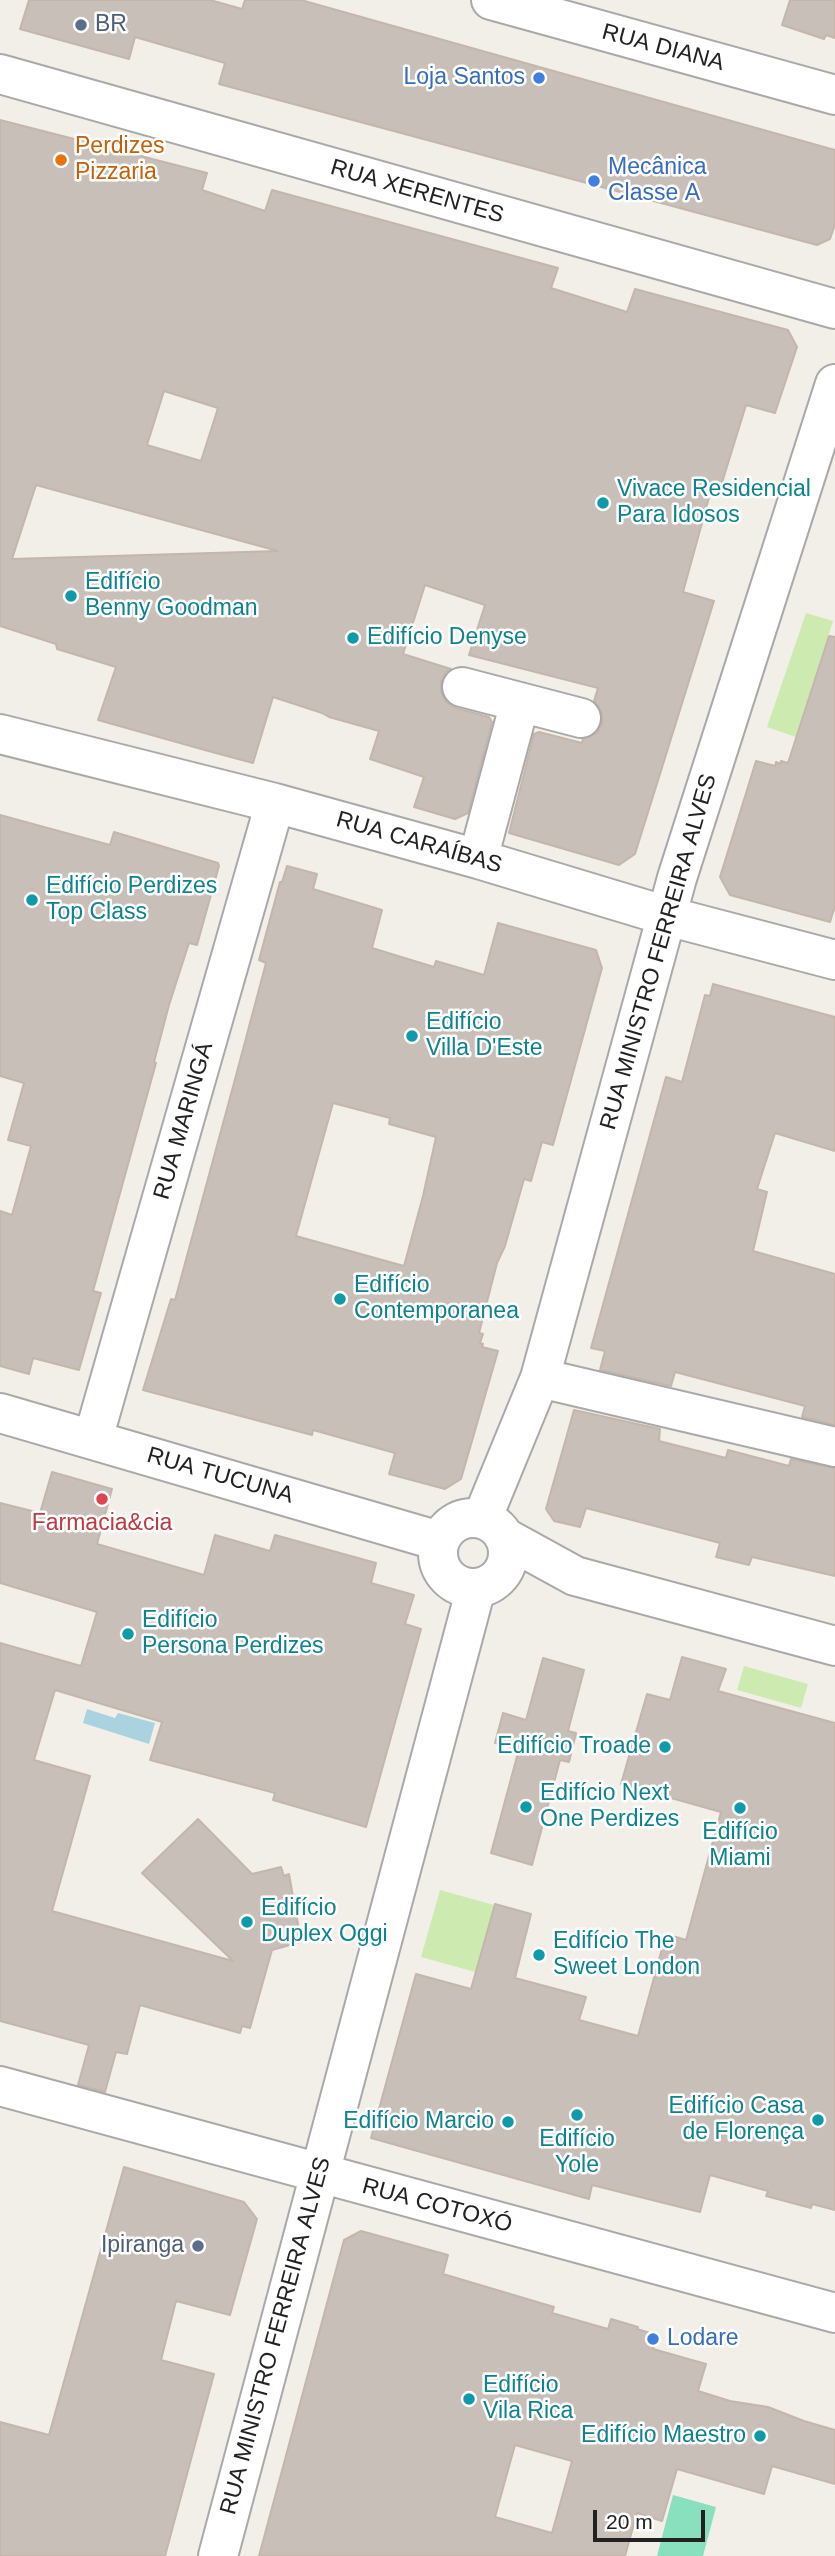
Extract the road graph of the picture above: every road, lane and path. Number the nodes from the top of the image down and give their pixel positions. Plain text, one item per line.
1 (491, 0) edge
2 (0, 74) edge
3 (835, 95) edge
4 (835, 309) edge
5 (835, 384) edge
6 (462, 687) dead end
7 (520, 702) junction
8 (581, 718) dead end
9 (0, 734) edge
10 (275, 803) junction
11 (478, 859) junction
12 (667, 916) junction
13 (835, 960) edge
14 (540, 1378) junction
15 (0, 1413) edge
16 (93, 1439) junction
17 (835, 1447) edge
18 (493, 1528) junction
19 (439, 1541) junction
20 (575, 1576) junction
21 (487, 1583) junction
22 (835, 1646) edge
23 (0, 2086) edge
24 (318, 2174) junction
25 (835, 2313) edge
26 (218, 2556) edge

1 - 3 street, RUA DIANA
2 - 4 street, RUA XERENTES
5 - 12 street, RUA MINISTRO FERREIRA ALVES
6 - 7 street
7 - 8 street
7 - 11 street
9 - 10 street, RUA CARAÍBAS
10 - 11 street, RUA CARAÍBAS
10 - 16 street, RUA MARINGÁ
11 - 12 street, RUA CARAÍBAS
12 - 13 street, RUA CARAÍBAS
12 - 14 street, RUA MINISTRO FERREIRA ALVES
14 - 17 street
14 - 18 street, RUA MINISTRO FERREIRA ALVES
15 - 16 street, RUA TUCUNA
16 - 19 street, RUA TUCUNA
18 - 19 street
18 - 20 street
18 - 21 street
19 - 21 street
20 - 21 street
20 - 22 street
21 - 24 street, RUA MINISTRO FERREIRA ALVES
23 - 24 street, RUA COTOXÓ
24 - 25 street, RUA COTOXÓ
24 - 26 street, RUA MINISTRO FERREIRA ALVES

